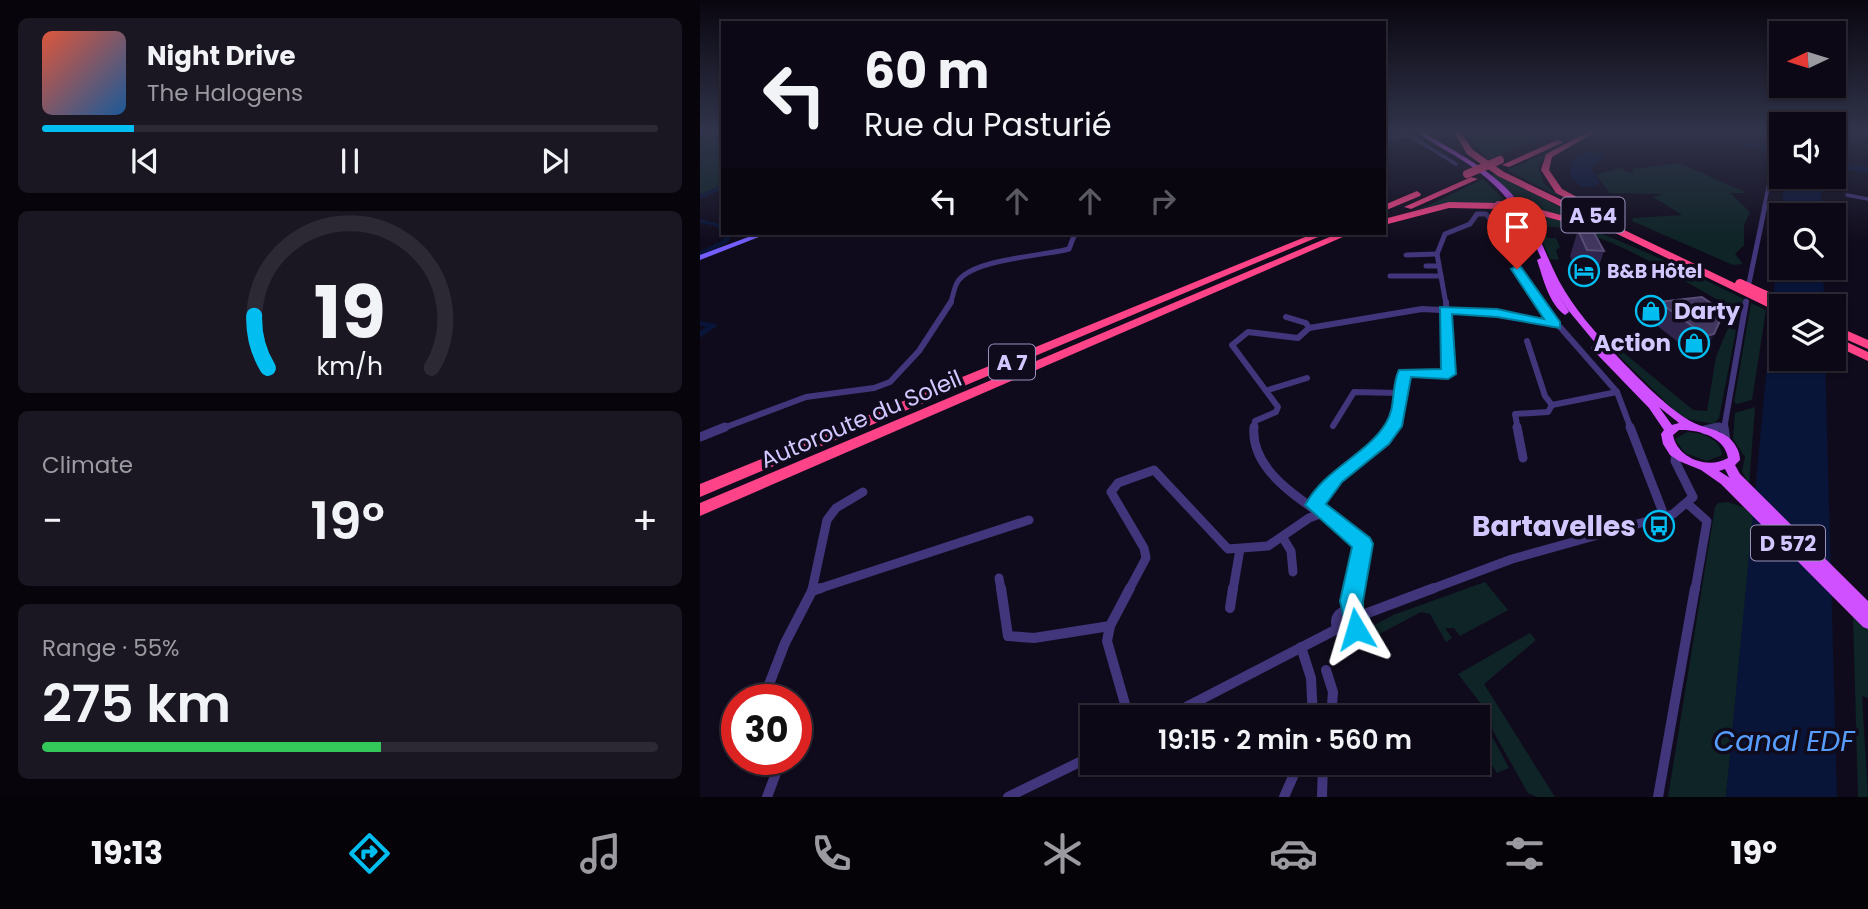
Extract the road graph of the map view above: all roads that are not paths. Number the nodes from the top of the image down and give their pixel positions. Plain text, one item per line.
1 (1479, 169) edge
2 (1486, 169) edge
3 (1493, 169) edge
4 (1502, 169) edge
5 (1545, 169) edge
6 (1470, 176) junction
7 (1769, 179) edge
8 (1847, 195) dead end
9 (1868, 199) edge
10 (1386, 207) edge
11 (1386, 218) edge
12 (1386, 219) edge
13 (760, 235) edge
14 (1076, 235) edge
15 (1319, 235) edge
16 (1342, 235) edge
17 (1352, 235) edge
18 (1536, 240) junction
19 (1437, 254) junction
20 (1406, 256) dead end
21 (700, 258) edge
22 (1672, 260) junction
23 (1272, 265) junction
24 (1426, 266) dead end
25 (1438, 266) junction
26 (1702, 266) junction
27 (1390, 276) dead end
28 (1441, 276) junction
29 (1744, 284) junction
30 (1769, 297) edge
31 (1756, 302) junction
32 (1769, 308) edge
33 (1445, 310) junction
34 (1286, 317) dead end
35 (1555, 325) junction
36 (1308, 328) junction
37 (1846, 339) edge
38 (1527, 341) dead end
39 (1846, 342) edge
40 (1868, 345) edge
41 (1868, 355) edge
42 (1307, 378) dead end
43 (1268, 390) junction
44 (1617, 392) junction
45 (1400, 393) junction
46 (1552, 405) junction
47 (1333, 426) dead end
48 (1691, 426) junction
49 (1724, 426) junction
50 (1671, 430) junction
51 (1705, 430) junction
52 (700, 437) edge
53 (1726, 441) junction
54 (1676, 453) junction
55 (1523, 458) dead end
56 (1699, 465) junction
57 (1682, 473) junction
58 (1730, 474) junction
59 (700, 491) edge
60 (863, 492) dead end
61 (1688, 504) junction
62 (1314, 505) junction
63 (700, 510) edge
64 (1325, 512) junction
65 (1664, 516) junction
66 (1029, 520) dead end
67 (1283, 538) junction
68 (1240, 549) junction
69 (1293, 572) dead end
70 (999, 578) dead end
71 (812, 591) junction
72 (1230, 608) dead end
73 (1868, 611) edge
74 (1355, 615) junction
75 (1868, 622) edge
76 (1110, 626) junction
77 (1339, 628) junction
78 (1301, 647) junction
79 (1326, 670) dead end
80 (769, 684) edge
81 (1125, 705) edge
82 (1190, 705) edge
83 (1312, 705) edge
84 (1332, 705) edge
85 (1080, 761) edge
86 (775, 775) edge
87 (1293, 775) edge
88 (1323, 775) edge
89 (767, 797) edge
90 (1008, 797) edge
91 (1284, 797) edge
92 (1322, 797) edge
93 (1658, 797) edge

1 - 18 main road
2 - 6 highway
3 - 22 highway, A 54
4 - 26 highway, A 54
5 - 26 highway
6 - 10 highway
6 - 11 highway
7 - 29 street
8 - 9 street
12 - 22 highway, bridge
13 - 21 street
14 - 52 street
15 - 59 highway, Autoroute du Soleil / A 7
16 - 23 highway, Autoroute du Soleil / A 7
17 - 23 highway
18 - 48 main road
18 - 50 main road
19 - 20 street
19 - 25 street
19 - 35 street
22 - 31 highway, A 54
23 - 63 highway, Autoroute du Soleil / A 7
24 - 25 street
25 - 28 street
26 - 29 highway, A 54
27 - 28 street
28 - 33 street
29 - 30 highway, A 54, bridge
31 - 32 highway
31 - 49 street
33 - 35 street
33 - 36 street
33 - 45 street
34 - 36 street
35 - 44 street
36 - 43 street
37 - 40 highway
38 - 46 street
39 - 41 highway
42 - 43 street
43 - 62 street
44 - 46 street
44 - 65 street
45 - 47 street
45 - 62 street
46 - 55 street
48 - 50 main road
48 - 51 main road
49 - 51 street
49 - 53 street
50 - 54 main road
51 - 53 main road
53 - 58 main road
54 - 56 main road
54 - 57 street
56 - 57 street
56 - 58 main road, D 572
57 - 61 street
58 - 73 main road, D 572
58 - 75 main road, D 572
60 - 71 street
61 - 65 street
61 - 93 street
62 - 64 street
64 - 67 street
64 - 74 street
65 - 74 street
66 - 71 street
67 - 68 street
67 - 69 street
68 - 72 street
68 - 76 street
70 - 76 street
71 - 80 street
74 - 77 street
74 - 77 street
76 - 81 street
77 - 78 street
78 - 82 street
78 - 83 street
79 - 84 street
85 - 90 street
86 - 89 street
87 - 91 street
88 - 92 street

